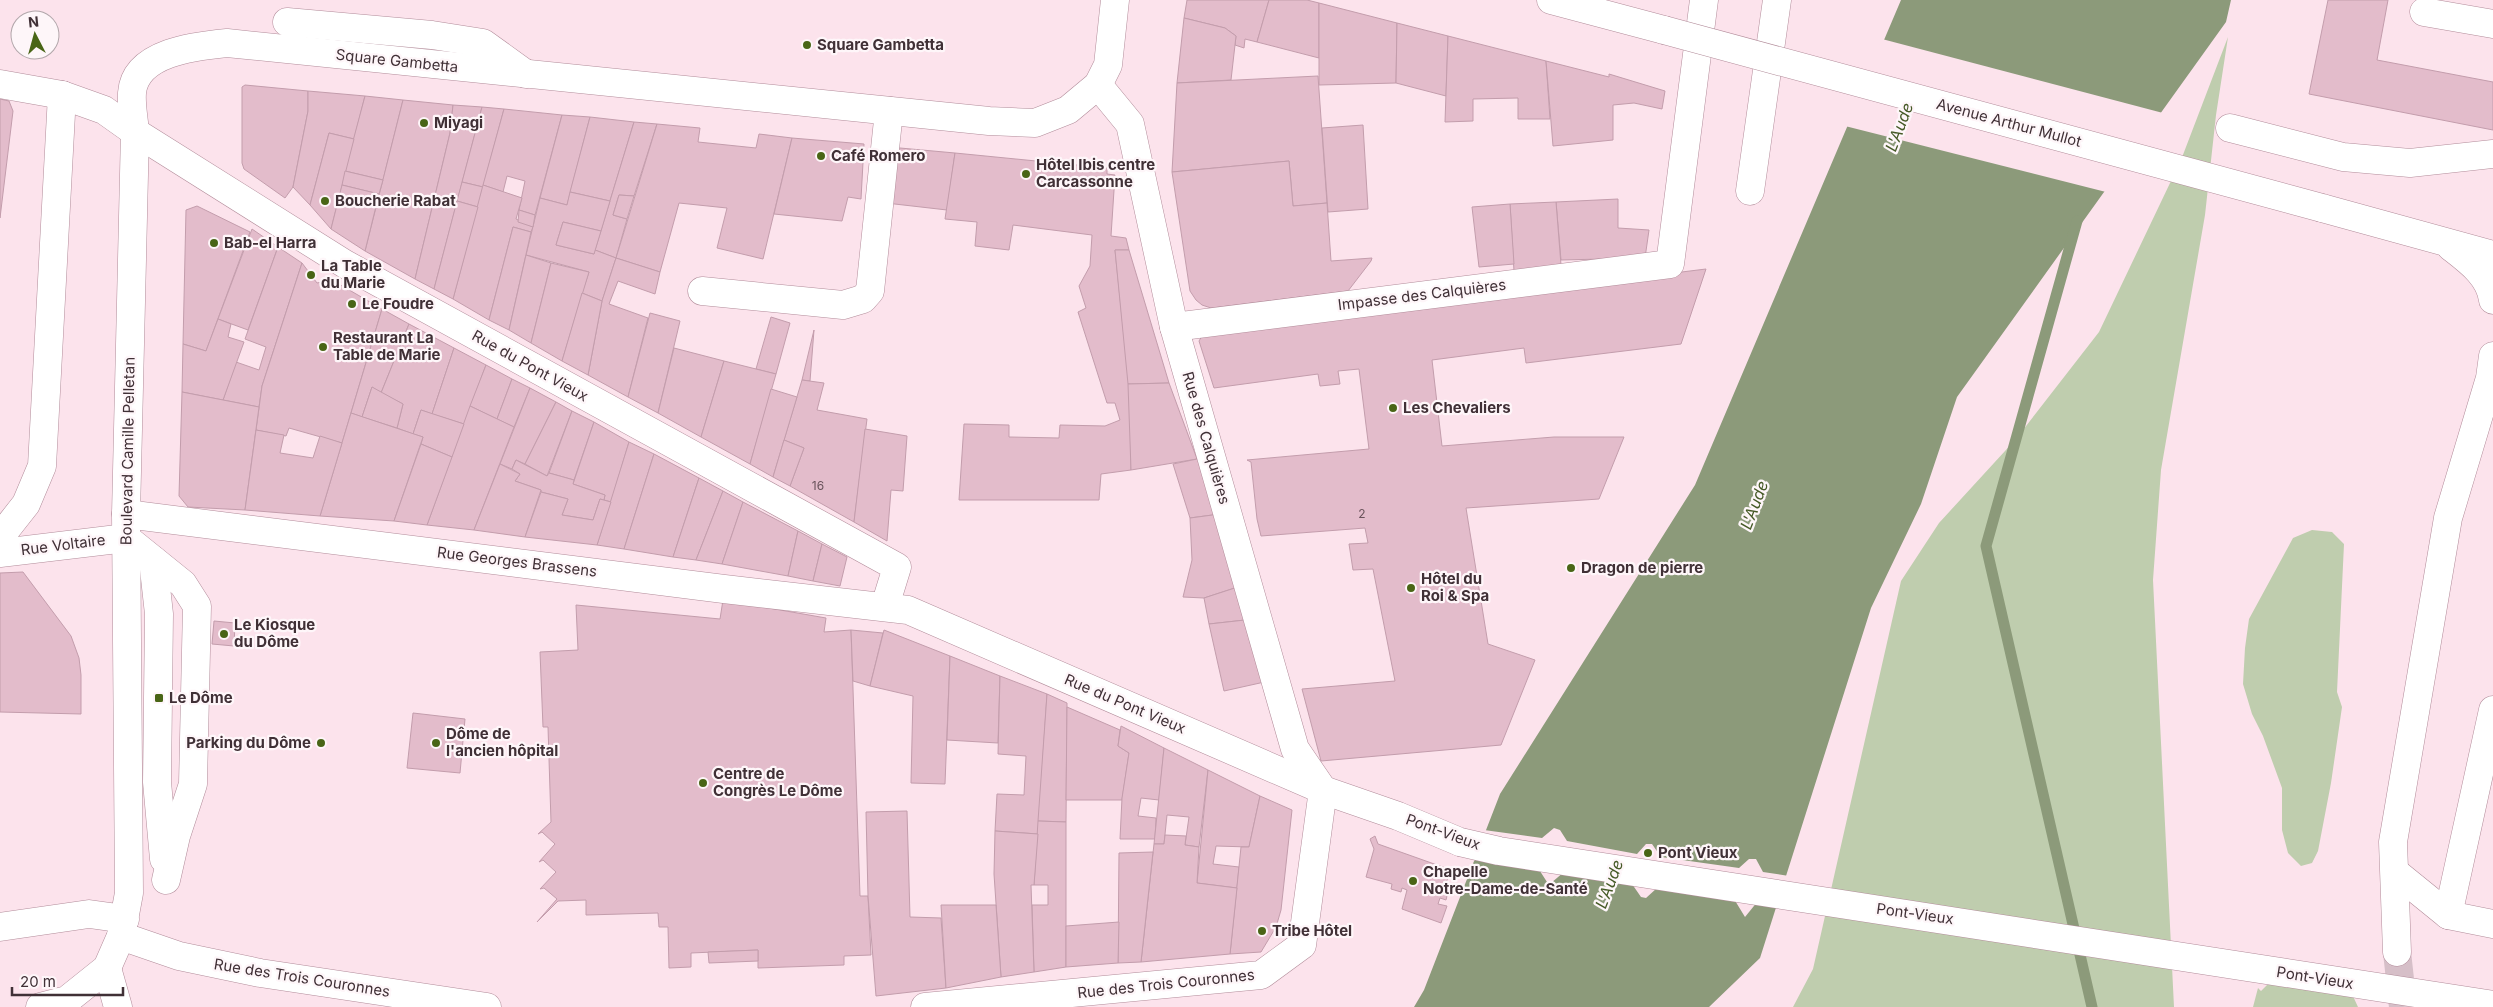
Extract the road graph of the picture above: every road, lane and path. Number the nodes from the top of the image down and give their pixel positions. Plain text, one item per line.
1 (1115, 0) edge
2 (1126, 0) edge
3 (1551, 0) edge
4 (1704, 0) edge
5 (1777, 0) edge
6 (2424, 12) dead end
7 (287, 22) dead end
8 (2493, 24) edge
9 (1113, 37) junction
10 (194, 46) joint
11 (526, 74) junction
12 (0, 84) edge
13 (1098, 85) junction
14 (62, 95) junction
15 (888, 111) junction
16 (2230, 128) dead end
17 (135, 132) junction
18 (2493, 154) edge
19 (1750, 192) dead end
20 (2442, 240) junction
21 (2493, 255) edge
22 (702, 291) dead end
23 (2493, 300) edge
24 (1174, 327) junction
25 (2492, 370) edge
26 (126, 526) junction
27 (0, 537) edge
28 (0, 553) edge
29 (153, 560) junction
30 (896, 608) junction
31 (2493, 710) edge
32 (1333, 793) junction
33 (2395, 872) junction
34 (166, 880) junction
35 (2448, 915) junction
36 (125, 916) junction
37 (2493, 924) edge
38 (0, 927) edge
39 (2397, 952) tunnel mouth
40 (107, 968) junction
41 (982, 1004) edge
42 (2493, 1005) edge
43 (40, 1007) edge
44 (118, 1007) edge
45 (487, 1007) edge
46 (925, 1007) edge

1 - 9 street, Square Gambetta
2 - 9 street
3 - 20 street, Avenue Arthur Mullot, bridge
4 - 24 street, Impasse des Calquières
5 - 19 street
6 - 8 street
7 - 11 street
9 - 13 street, Square Gambetta
10 - 11 street, Square Gambetta
10 - 17 street, Boulevard Camille Pelletan
11 - 15 street, Square Gambetta
12 - 14 street
13 - 15 street, Square Gambetta
13 - 24 street, Rue des Calquières
14 - 17 street
14 - 27 street
15 - 22 street
16 - 18 street
17 - 26 street, Boulevard Camille Pelletan
17 - 30 street, Rue du Pont Vieux
20 - 21 street, Avenue Arthur Mullot
20 - 23 street
24 - 32 street, Rue des Calquières
25 - 33 street
26 - 28 street, Rue Voltaire
26 - 29 street
26 - 30 street, Rue Georges Brassens
26 - 36 street, Boulevard Camille Pelletan
29 - 34 street
29 - 34 street
30 - 32 street, Rue du Pont Vieux
31 - 35 street
32 - 41 street, Rue des Trois Couronnes
32 - 42 street, Pont-Vieux, bridge
33 - 35 street
33 - 39 street
34 - 36 street
35 - 37 street
36 - 38 street, Rue des Trois Couronnes
36 - 40 street
36 - 45 street, Rue des Trois Couronnes
40 - 43 street
40 - 44 street
41 - 46 street, Rue des Trois Couronnes

